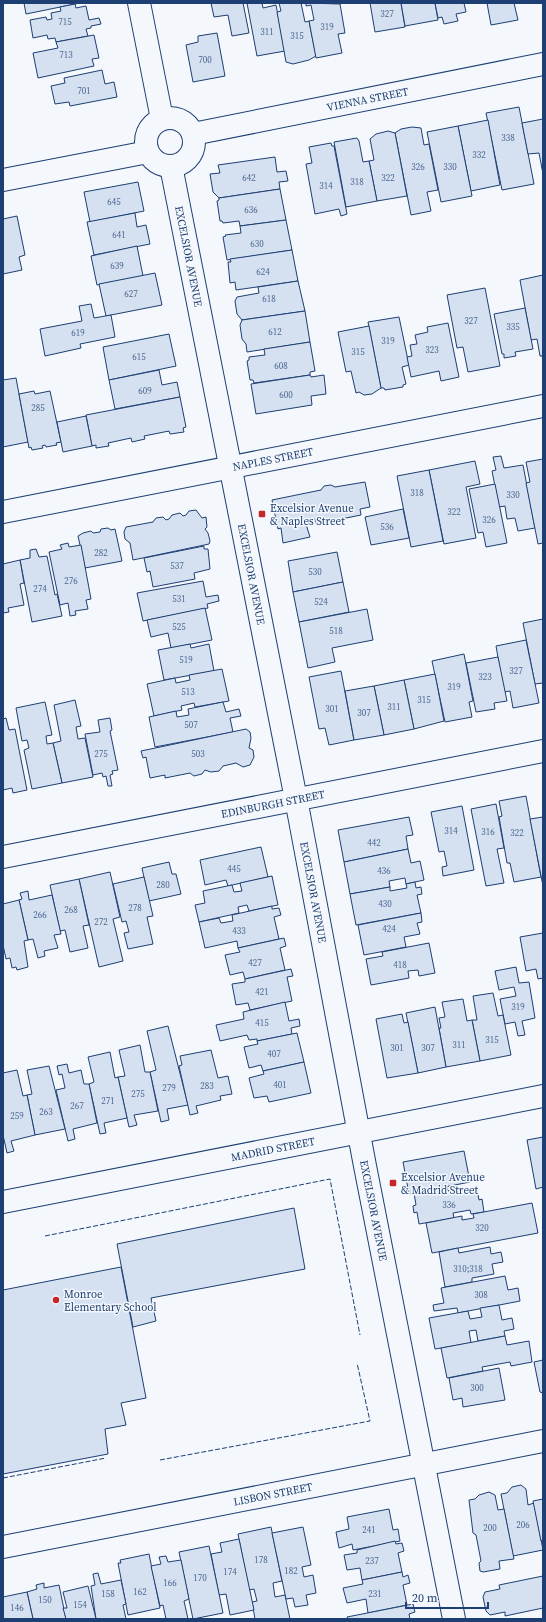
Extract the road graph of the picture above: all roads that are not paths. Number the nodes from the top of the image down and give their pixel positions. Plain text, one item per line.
1 (139, 3) edge
2 (543, 64) edge
3 (162, 119) junction
4 (192, 134) junction
5 (148, 152) junction
6 (171, 166) junction
7 (3, 180) edge
8 (543, 406) edge
9 (230, 468) junction
10 (3, 512) edge
11 (543, 751) edge
12 (296, 799) junction
13 (3, 857) edge
14 (543, 1096) edge
15 (358, 1132) junction
16 (3, 1202) edge
17 (543, 1441) edge
18 (423, 1464) junction
19 (3, 1547) edge
20 (454, 1619) edge

1 - 3 street
2 - 4 street, VIENNA STREET
3 - 4 street
3 - 5 street
4 - 6 street
5 - 6 street
5 - 7 street
6 - 9 street, EXCELSIOR AVENUE
8 - 9 street, NAPLES STREET
9 - 10 street, NAPLES STREET
9 - 12 street, EXCELSIOR AVENUE
11 - 12 street, EDINBURGH STREET
12 - 13 street, EDINBURGH STREET
12 - 15 street, EXCELSIOR AVENUE
14 - 15 street, MADRID STREET
15 - 16 street, MADRID STREET
15 - 18 street, EXCELSIOR AVENUE
17 - 18 street, LISBON STREET
18 - 19 street, LISBON STREET
18 - 20 street, EXCELSIOR AVENUE

